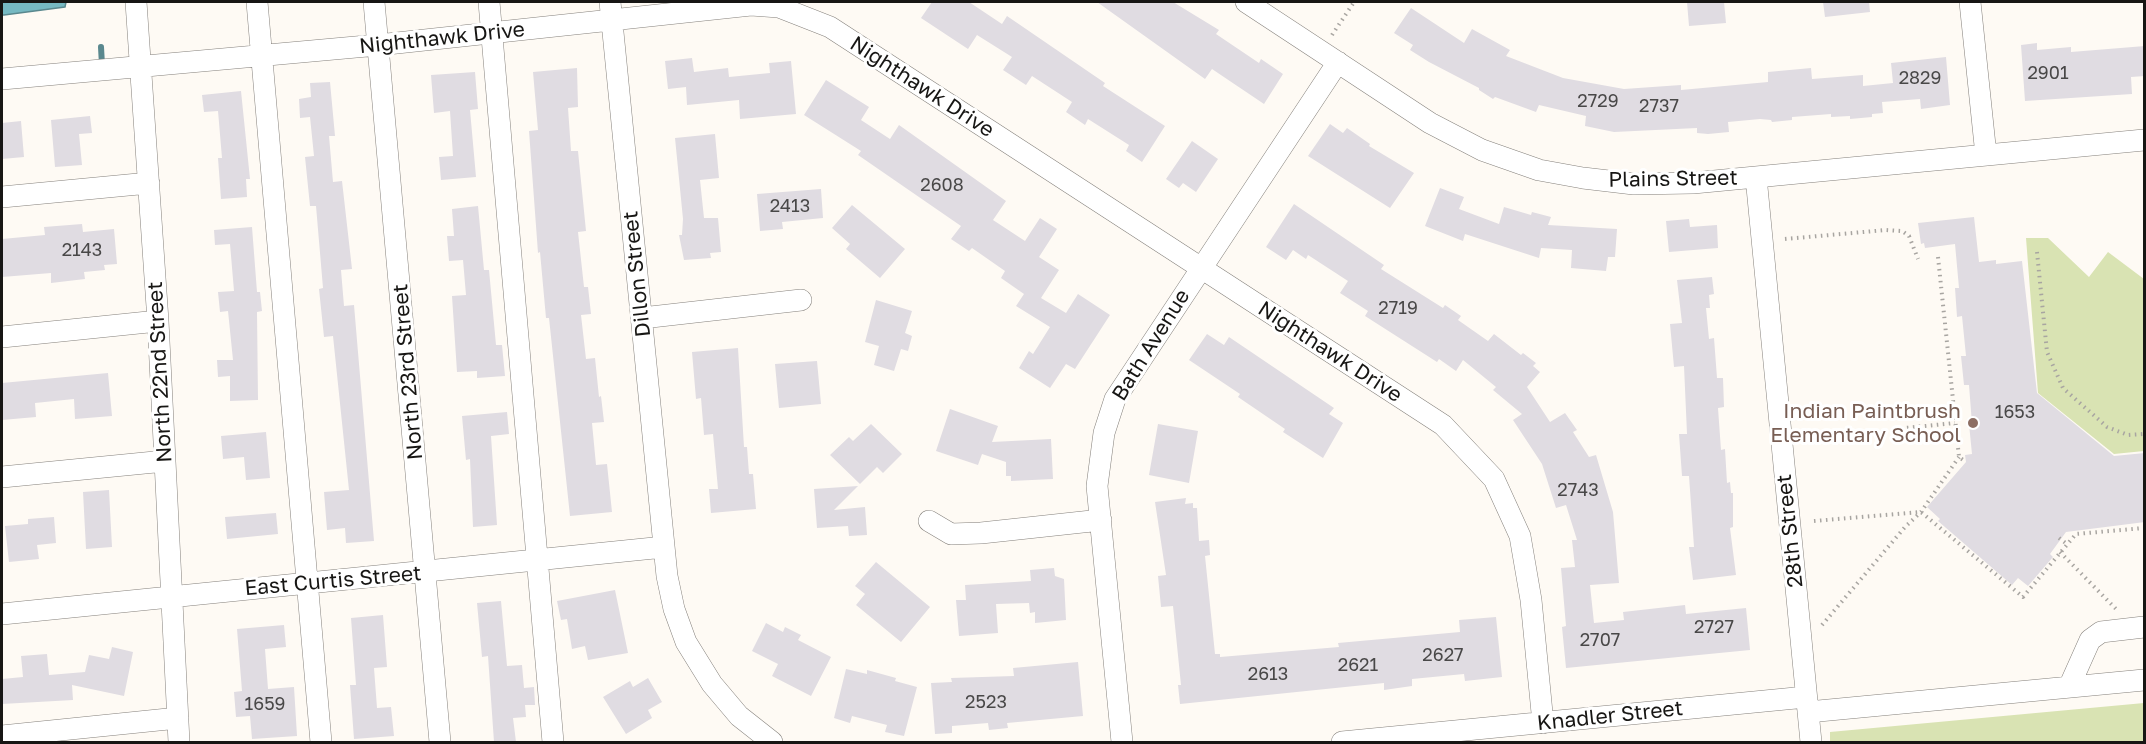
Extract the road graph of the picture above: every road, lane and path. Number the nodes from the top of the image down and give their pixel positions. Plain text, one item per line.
1 (136, 2) edge
2 (257, 2) edge
3 (374, 2) edge
4 (489, 2) edge
5 (1246, 2) edge
6 (1354, 2) edge
7 (1971, 2) edge
8 (806, 9) edge
9 (611, 11) edge
10 (492, 33) junction
11 (378, 45) junction
12 (262, 55) junction
13 (1329, 56) junction
14 (142, 65) junction
15 (2, 79) edge
16 (2145, 140) edge
17 (1986, 155) junction
18 (1756, 177) junction
19 (149, 183) junction
20 (2, 197) edge
21 (1785, 239) dead end
22 (2037, 252) dead end
23 (1938, 257) dead end
24 (1918, 259) dead end
25 (1200, 268) junction
26 (801, 300) dead end
27 (642, 318) junction
28 (158, 321) junction
29 (2, 337) edge
30 (1955, 423) junction
31 (1895, 429) dead end
32 (2145, 434) edge
33 (1959, 457) junction
34 (165, 461) junction
35 (1966, 462) dead end
36 (2, 477) edge
37 (1921, 512) junction
38 (1101, 520) junction
39 (929, 521) dead end
40 (1814, 521) dead end
41 (2145, 528) edge
42 (2059, 538) dead end
43 (2067, 544) junction
44 (664, 548) junction
45 (2060, 552) junction
46 (538, 562) junction
47 (426, 572) junction
48 (309, 583) junction
49 (172, 596) junction
50 (2118, 612) dead end
51 (2, 614) edge
52 (1822, 625) dead end
53 (2145, 627) edge
54 (2145, 680) edge
55 (2069, 687) junction
56 (1807, 704) junction
57 (178, 718) junction
58 (1543, 723) junction
59 (2, 736) edge
60 (179, 742) edge
61 (321, 742) edge
62 (440, 742) edge
63 (553, 742) edge
64 (772, 742) edge
65 (1122, 742) edge
66 (1342, 742) edge
67 (1811, 742) edge

1 - 14 street, North 22nd Street
2 - 12 street
3 - 11 street, North 23rd Street
4 - 10 street
5 - 13 street, Plains Street
6 - 13 path
7 - 17 street
8 - 9 street, Nighthawk Drive
8 - 25 street, Nighthawk Drive
9 - 10 street, Nighthawk Drive
9 - 27 street, Dillon Street
10 - 11 street, Nighthawk Drive
10 - 46 street
11 - 12 street, Nighthawk Drive
11 - 47 street, North 23rd Street
12 - 14 street, Nighthawk Drive
12 - 48 street
13 - 18 street, Plains Street
13 - 25 street, Bath Avenue
14 - 15 street, Nighthawk Drive
14 - 19 street, North 22nd Street
16 - 17 street, Plains Street
17 - 18 street, Plains Street
18 - 56 street, 28th Street
19 - 20 street
19 - 28 street, North 22nd Street
21 - 24 path
22 - 32 path
23 - 30 path
25 - 38 street, Bath Avenue
25 - 58 street, Nighthawk Drive
26 - 27 street
27 - 44 street, Dillon Street
28 - 29 street
28 - 34 street, North 22nd Street
30 - 31 path
30 - 33 path
33 - 35 path
33 - 37 path
34 - 36 street
34 - 49 street, North 22nd Street
37 - 40 path
37 - 45 path
37 - 52 path
38 - 39 street
38 - 65 street, Bath Avenue
41 - 43 path
42 - 43 path
43 - 45 path
44 - 46 street, East Curtis Street
44 - 64 street
45 - 50 path
46 - 47 street, East Curtis Street
46 - 63 street
47 - 48 street, East Curtis Street
47 - 62 street, North 23rd Street
48 - 49 street, East Curtis Street
48 - 61 street
49 - 51 street, East Curtis Street
49 - 57 street, North 22nd Street
53 - 55 street
54 - 55 street, Knadler Street
55 - 56 street, Knadler Street
56 - 58 street, Knadler Street
56 - 67 street, 28th Street
57 - 59 street
57 - 60 street, North 22nd Street
58 - 66 street, Knadler Street

